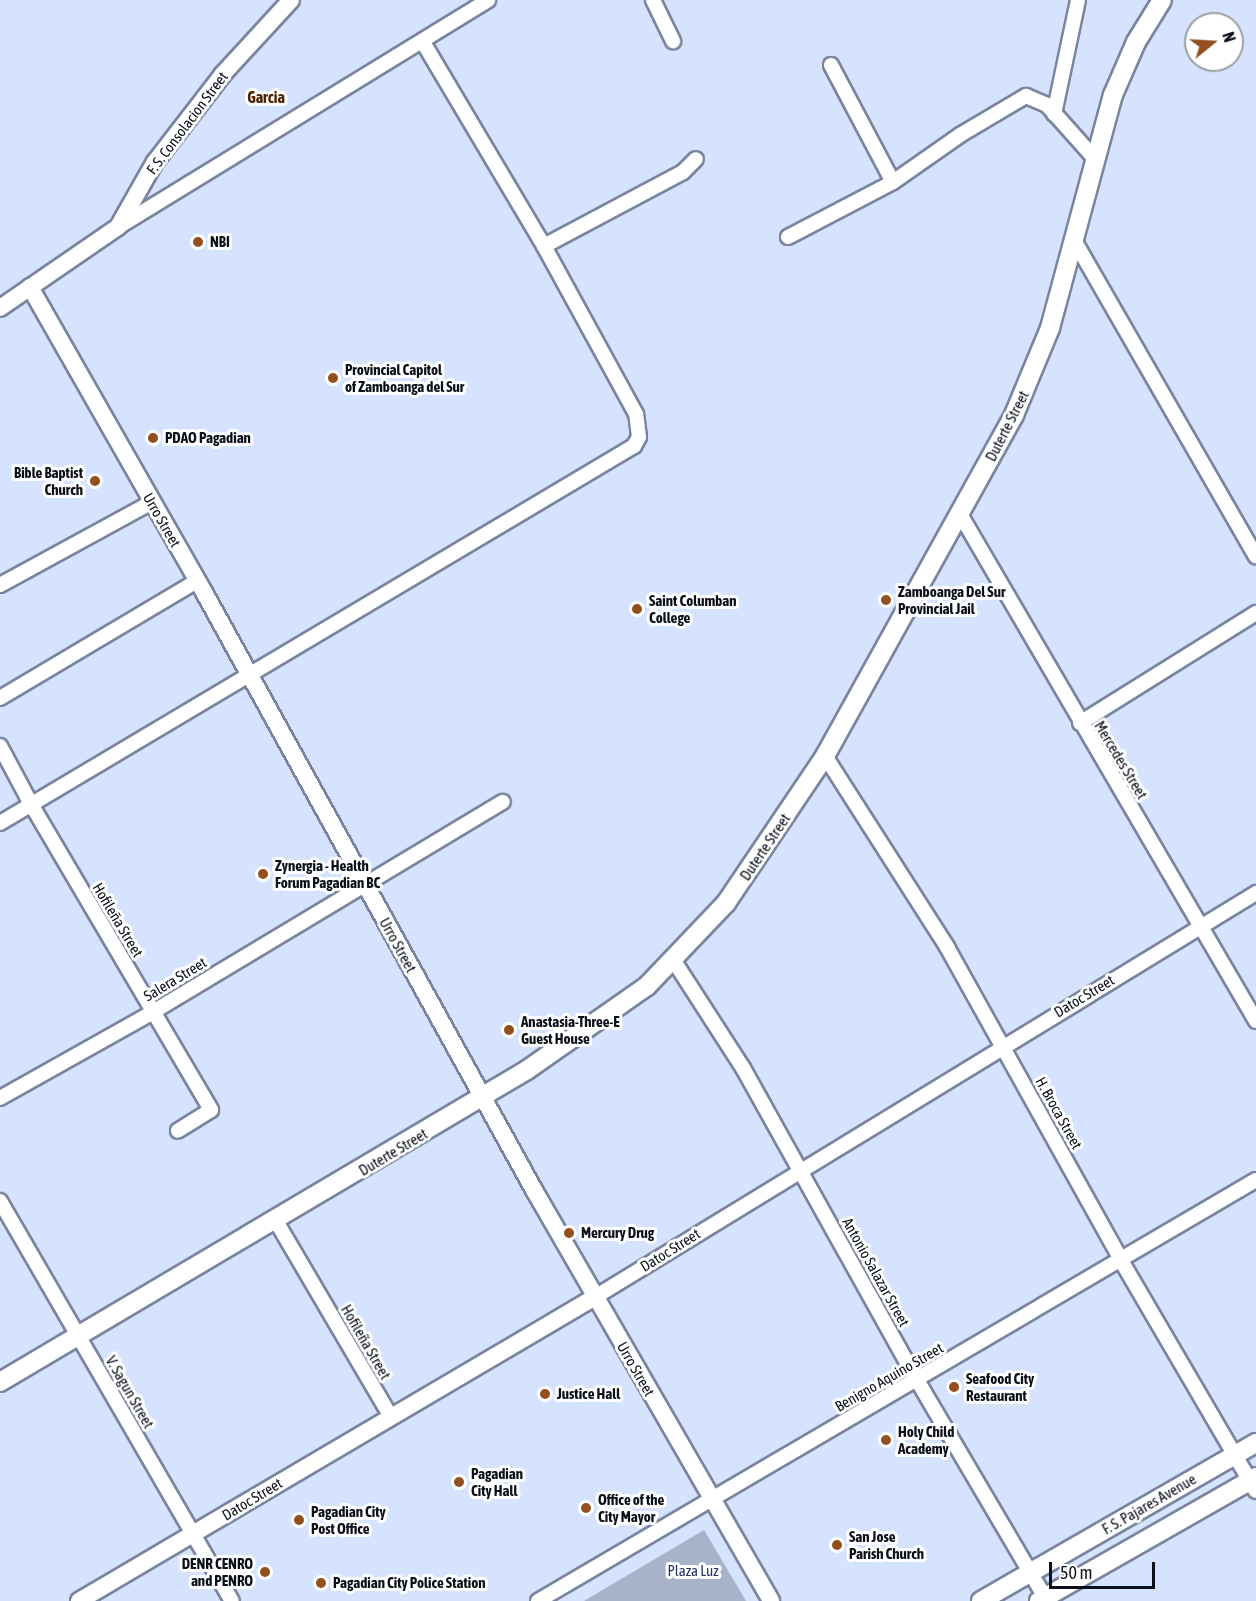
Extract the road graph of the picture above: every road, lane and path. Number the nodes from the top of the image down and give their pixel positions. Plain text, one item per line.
1 (291, 0) edge
2 (488, 0) edge
3 (653, 0) edge
4 (1078, 0) edge
5 (1162, 0) edge
6 (673, 41) dead end
7 (423, 42) junction
8 (831, 65) dead end
9 (1054, 114) junction
10 (696, 159) dead end
11 (1096, 160) junction
12 (892, 182) junction
13 (118, 227) junction
14 (788, 237) dead end
15 (1074, 240) junction
16 (544, 246) junction
17 (30, 287) junction
18 (0, 308) edge
19 (152, 502) junction
20 (960, 514) junction
21 (1256, 556) edge
22 (197, 581) junction
23 (0, 585) edge
24 (1256, 613) edge
25 (250, 676) junction
26 (0, 698) edge
27 (1080, 723) junction
28 (0, 746) edge
29 (825, 756) junction
30 (503, 802) dead end
31 (31, 804) junction
32 (0, 822) edge
33 (364, 883) junction
34 (1256, 893) edge
35 (1200, 926) junction
36 (674, 961) junction
37 (153, 1012) junction
38 (1256, 1021) edge
39 (1002, 1045) junction
40 (0, 1098) edge
41 (483, 1099) junction
42 (178, 1131) dead end
43 (801, 1168) junction
44 (1256, 1180) edge
45 (0, 1201) edge
46 (276, 1221) junction
47 (1122, 1262) junction
48 (595, 1297) junction
49 (79, 1338) junction
50 (917, 1380) junction
51 (0, 1382) edge
52 (391, 1417) junction
53 (1256, 1443) edge
54 (1234, 1456) junction
55 (1254, 1483) edge
56 (710, 1498) junction
57 (194, 1533) junction
58 (1030, 1572) junction
59 (1043, 1600) edge
60 (79, 1601) edge
61 (232, 1601) edge
62 (538, 1601) edge
63 (771, 1601) edge
64 (981, 1601) edge

1 - 13 street, F. S. Consolacion Street
2 - 7 street
3 - 6 street
4 - 9 street
5 - 11 main road, Duterte Street
7 - 13 street
7 - 16 street
8 - 12 street
9 - 11 street
9 - 12 street
10 - 16 street
11 - 15 main road, Duterte Street
12 - 14 street
13 - 17 street, F. S. Consolacion Street
15 - 20 main road, Duterte Street
15 - 21 street
16 - 25 street
17 - 18 street, F. S. Consolacion Street
17 - 19 street, Urro Street
19 - 22 street, Urro Street
19 - 23 street
20 - 27 street, Mercedes Street
20 - 29 main road, Duterte Street
22 - 25 street, Urro Street
22 - 26 street
24 - 27 street
25 - 31 street
25 - 33 street, Urro Street
27 - 35 street, Mercedes Street
28 - 31 street, Hofileña Street
29 - 36 main road, Duterte Street
29 - 39 street, H. Broca Street
30 - 33 street, Salera Street
31 - 32 street
31 - 37 street, Hofileña Street
33 - 37 street, Salera Street
33 - 41 street, Urro Street
34 - 35 street, Datoc Street
35 - 38 street, Mercedes Street
35 - 39 street, Datoc Street
36 - 41 main road, Duterte Street
36 - 43 street, Antonio Salazar Street
37 - 40 street, Salera Street
37 - 42 street, Hofileña Street
39 - 43 street, Datoc Street
39 - 47 street, H. Broca Street
41 - 46 main road, Duterte Street
41 - 48 street, Urro Street
43 - 48 street, Datoc Street
43 - 50 street, Antonio Salazar Street
44 - 47 street, Benigno Aquino Street
45 - 49 street, V. Sagun Street
46 - 49 main road, Duterte Street
46 - 52 street, Hofileña Street
47 - 50 street, Benigno Aquino Street
47 - 54 street, H. Broca Street
48 - 52 street, Datoc Street
48 - 56 street, Urro Street
49 - 51 main road, Duterte Street
49 - 57 street, V. Sagun Street
50 - 56 street, Benigno Aquino Street
50 - 58 street, Antonio Salazar Street
52 - 57 street, Datoc Street
53 - 54 main road, F. S. Pajares Avenue
54 - 55 street, H. Broca Street
54 - 58 main road, F. S. Pajares Avenue
55 - 59 main road, F. S. Pajares Avenue
56 - 62 street, Benigno Aquino Street
56 - 63 street, Urro Street
57 - 60 street, Datoc Street
57 - 61 street, V. Sagun Street
58 - 59 street, Antonio Salazar Street
58 - 64 main road, F. S. Pajares Avenue

